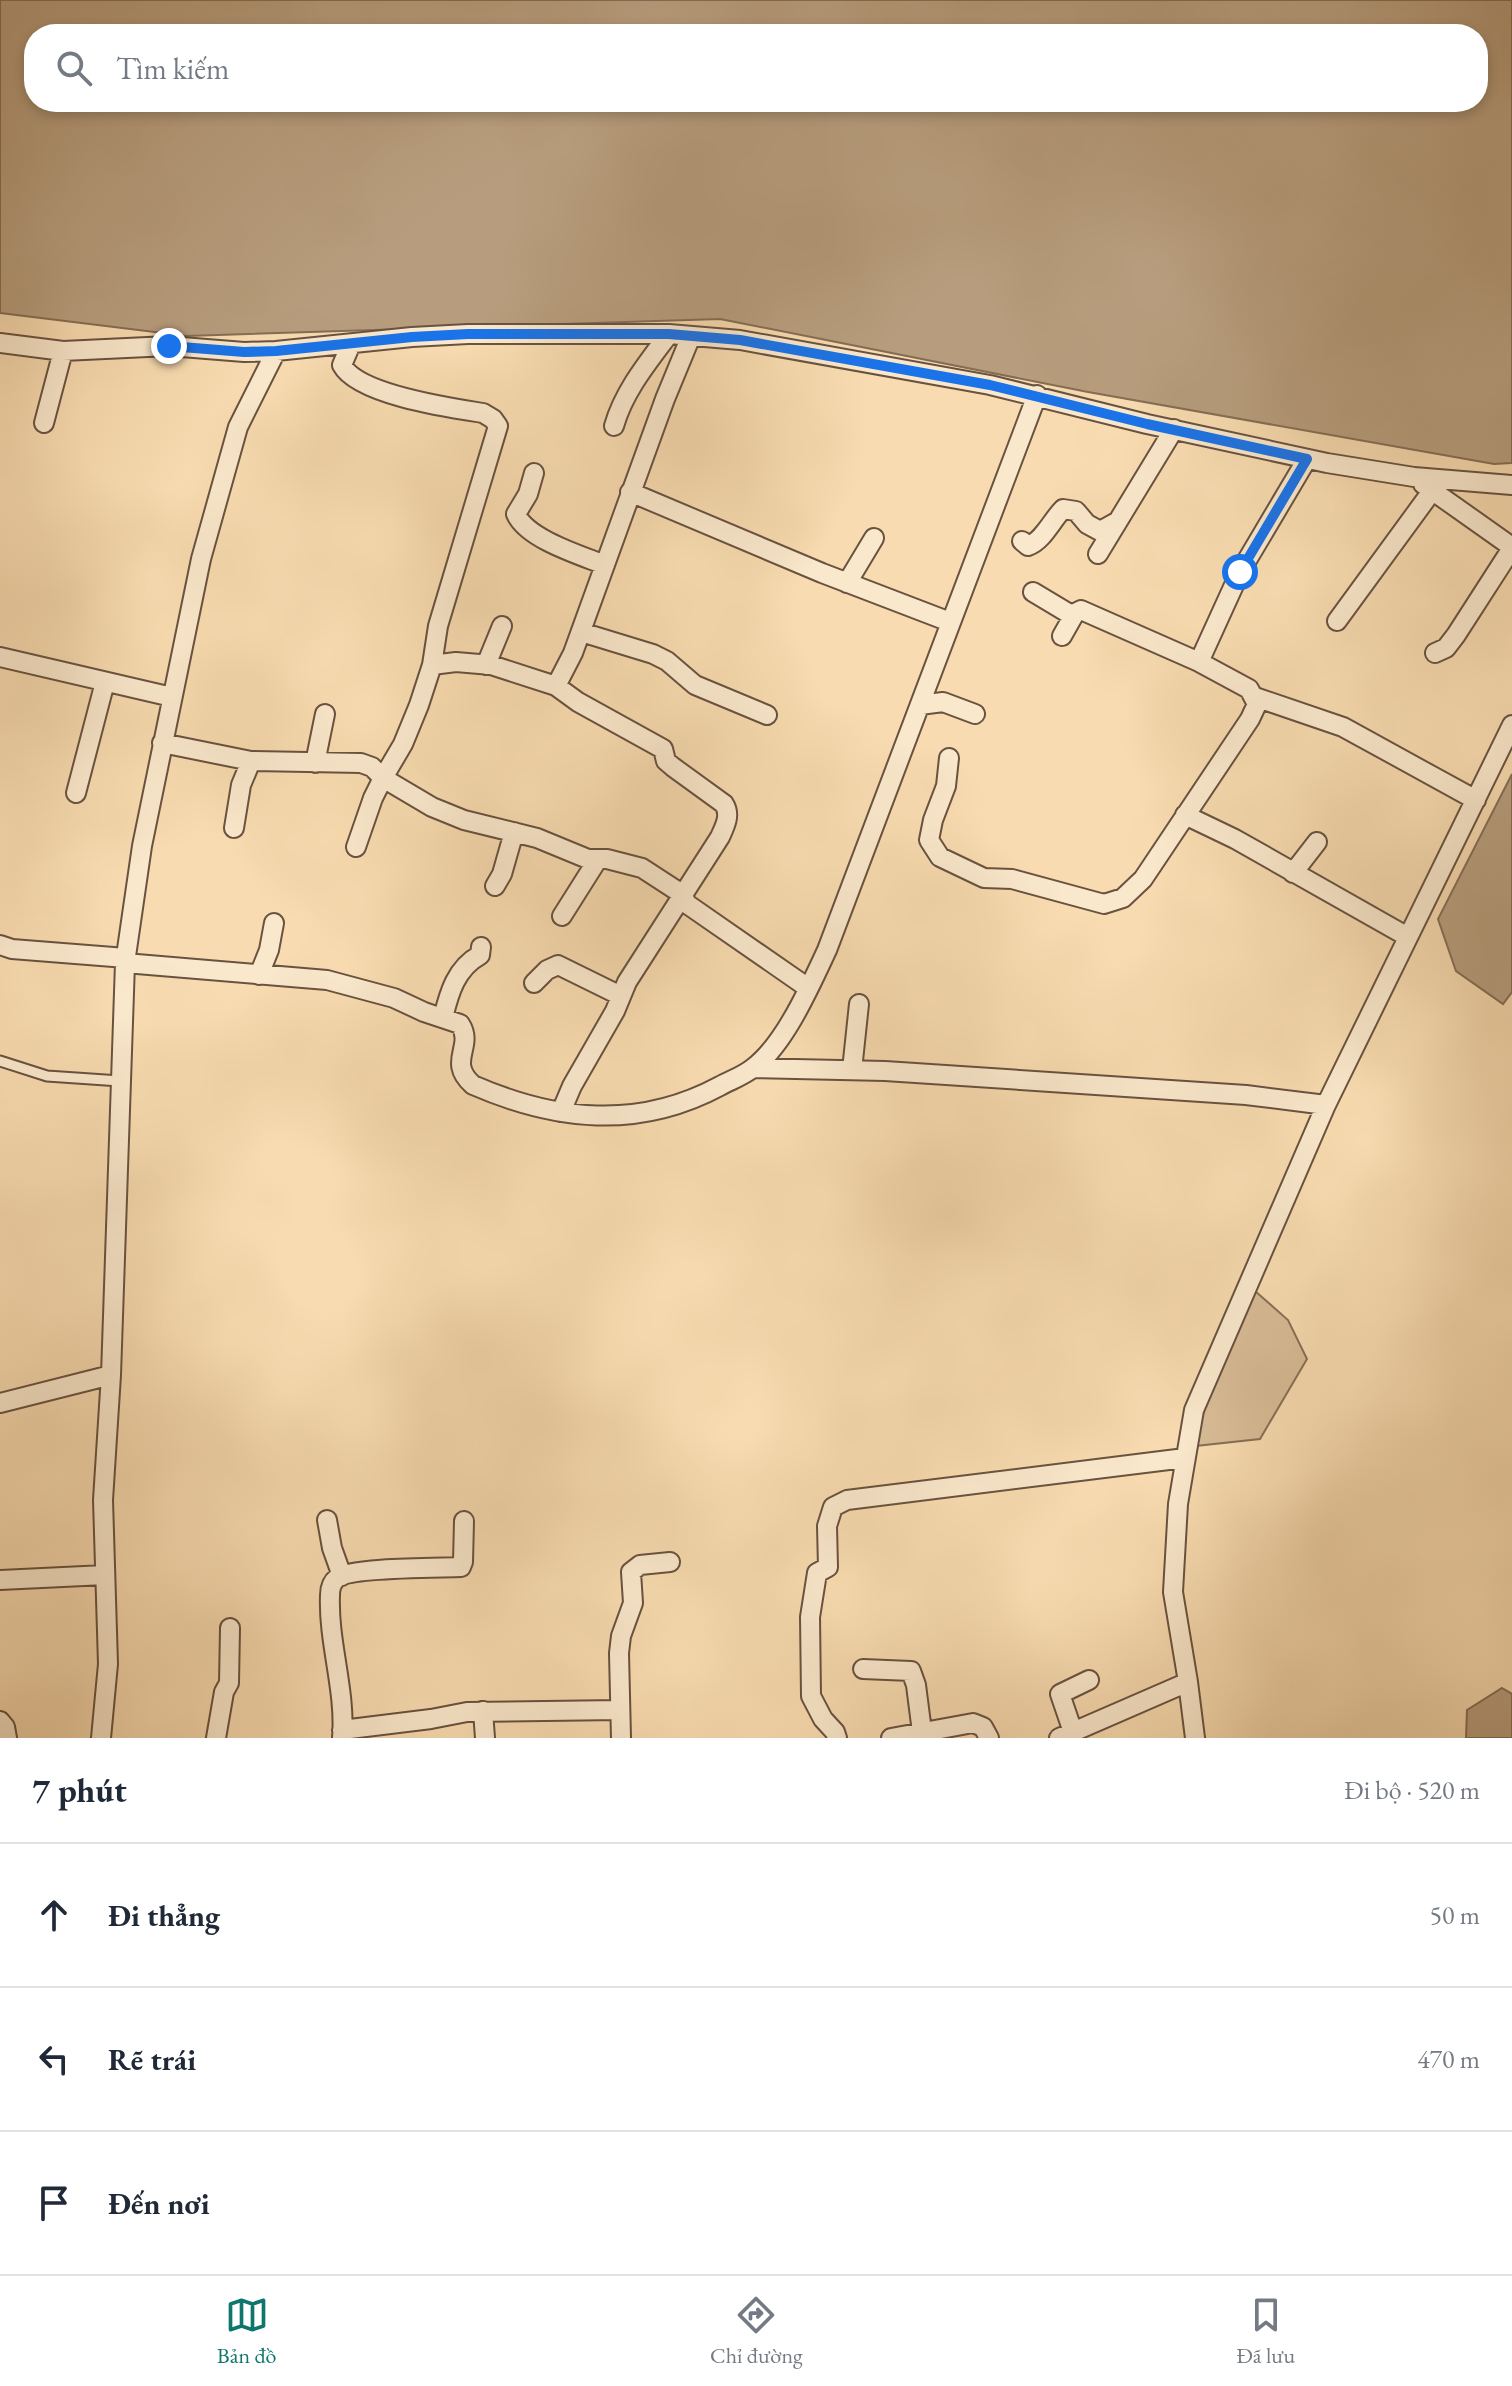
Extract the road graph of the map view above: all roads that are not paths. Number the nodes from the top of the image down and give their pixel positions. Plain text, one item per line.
1 (669, 334) junction
2 (691, 336) junction
3 (0, 343) edge
4 (351, 344) junction
5 (63, 351) junction
6 (276, 351) junction
7 (1037, 395) junction
8 (44, 423) dead end
9 (614, 426) dead end
10 (1174, 429) junction
11 (1307, 459) junction
12 (534, 473) dead end
13 (1414, 477) junction
14 (1512, 485) edge
15 (1432, 491) junction
16 (630, 492) junction
17 (1118, 521) junction
18 (874, 538) dead end
19 (1022, 541) dead end
20 (1512, 548) edge
21 (1098, 554) dead end
22 (605, 565) junction
23 (847, 583) junction
24 (1033, 592) dead end
25 (1073, 616) junction
26 (1337, 621) dead end
27 (950, 622) junction
28 (502, 626) dead end
29 (581, 632) junction
30 (1062, 636) dead end
31 (1435, 653) dead end
32 (1, 659) edge
33 (1199, 662) junction
34 (432, 665) junction
35 (486, 665) junction
36 (105, 682) junction
37 (556, 686) junction
38 (172, 697) junction
39 (1255, 697) junction
40 (920, 705) junction
41 (325, 714) dead end
42 (975, 714) dead end
43 (767, 715) dead end
44 (1512, 725) edge
45 (162, 743) junction
46 (949, 758) dead end
47 (251, 761) junction
48 (315, 763) junction
49 (383, 778) junction
50 (76, 793) dead end
51 (1476, 800) junction
52 (1185, 815) junction
53 (234, 828) dead end
54 (514, 832) junction
55 (1317, 842) dead end
56 (356, 847) dead end
57 (598, 859) junction
58 (1293, 873) junction
59 (495, 886) dead end
60 (682, 894) junction
61 (562, 916) dead end
62 (274, 923) dead end
63 (1408, 937) junction
64 (0, 945) edge
65 (481, 947) dead end
66 (125, 961) junction
67 (259, 975) junction
68 (534, 983) dead end
69 (810, 986) junction
70 (621, 996) junction
71 (859, 1004) dead end
72 (443, 1018) junction
73 (0, 1061) edge
74 (753, 1068) junction
75 (852, 1070) junction
76 (120, 1081) junction
77 (1326, 1105) junction
78 (561, 1112) junction
79 (111, 1375) junction
80 (0, 1403) edge
81 (1185, 1458) junction
82 (327, 1520) dead end
83 (464, 1521) dead end
84 (670, 1562) dead end
85 (105, 1575) junction
86 (342, 1576) junction
87 (0, 1580) edge
88 (230, 1628) dead end
89 (863, 1669) dead end
90 (1089, 1680) dead end
91 (1188, 1682) junction
92 (619, 1710) junction
93 (483, 1711) junction
94 (0, 1721) edge
95 (922, 1732) junction
96 (342, 1734) edge
97 (1066, 1735) edge
98 (7, 1738) edge
99 (101, 1738) edge
100 (216, 1738) edge
101 (485, 1738) edge
102 (621, 1738) edge
103 (837, 1738) edge
104 (891, 1738) edge
105 (989, 1738) edge
106 (1195, 1738) edge

1 - 2 street
1 - 4 street
1 - 9 street
2 - 7 street
2 - 16 street
3 - 5 street
4 - 6 street
4 - 34 street
5 - 6 street
5 - 8 street
6 - 38 street
7 - 10 street
7 - 27 street
10 - 11 street
10 - 17 street
11 - 13 street
11 - 33 street
12 - 22 street
13 - 14 street
13 - 15 street
15 - 20 street
15 - 26 street
16 - 22 street
16 - 23 street
17 - 19 street
17 - 21 street
18 - 23 street
20 - 31 street
22 - 29 street
23 - 27 street
24 - 25 street
25 - 30 street
25 - 33 street
27 - 40 street
28 - 35 street
29 - 37 street
29 - 43 street
32 - 36 street
33 - 39 street
34 - 35 street
34 - 49 street
35 - 37 street
36 - 38 street
36 - 50 street
37 - 60 street
38 - 45 street
39 - 51 street
39 - 52 street
40 - 42 street
40 - 69 street
41 - 48 street
44 - 51 street
45 - 47 street
45 - 66 street
46 - 52 street
47 - 48 street
47 - 53 street
48 - 49 street
49 - 54 street
49 - 56 street
51 - 63 street
52 - 58 street
54 - 57 street
54 - 59 street
55 - 58 street
57 - 60 street
57 - 61 street
58 - 63 street
60 - 69 street
60 - 70 street
62 - 67 street
63 - 77 street
64 - 66 street
65 - 72 street
66 - 67 street
66 - 76 street
67 - 72 street
68 - 70 street
69 - 74 street
70 - 78 street
71 - 75 street
72 - 78 street
73 - 76 lane
74 - 75 street
74 - 78 street
75 - 77 street
76 - 79 street
77 - 81 street
79 - 80 street
79 - 85 street
81 - 91 street
81 - 103 street
82 - 86 street
83 - 86 street
84 - 92 street
85 - 87 street
85 - 99 street
86 - 96 street
88 - 100 street
89 - 95 street
90 - 97 street
91 - 97 street
91 - 106 street
92 - 93 street
92 - 102 street
93 - 96 street
93 - 101 street
94 - 98 street
95 - 104 street
95 - 105 street

